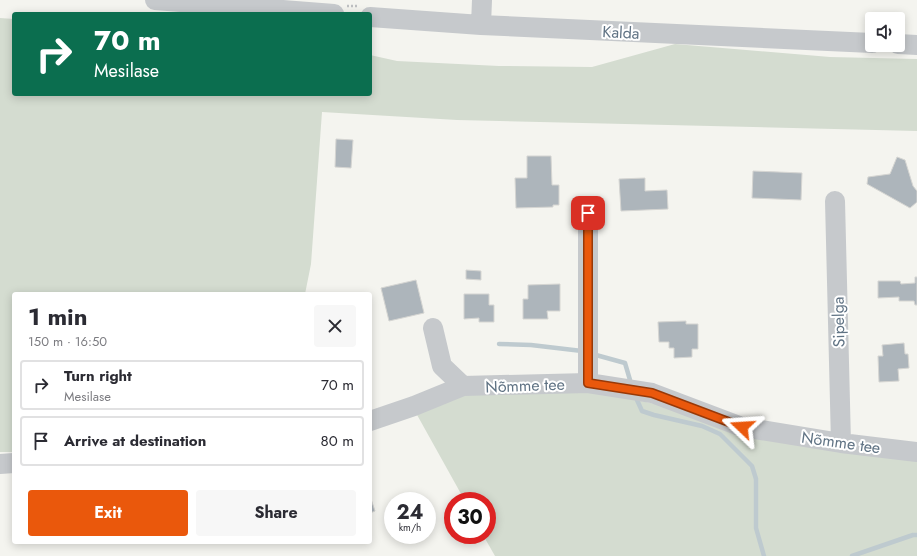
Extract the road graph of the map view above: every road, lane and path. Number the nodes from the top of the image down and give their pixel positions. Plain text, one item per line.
1 (155, 0) edge
2 (482, 0) edge
3 (208, 2) edge
4 (313, 12) edge
5 (372, 17) edge
6 (480, 25) junction
7 (865, 43) edge
8 (905, 44) edge
9 (917, 45) edge
10 (835, 201) dead end
11 (588, 213) dead end
12 (433, 328) dead end
13 (588, 383) junction
14 (463, 386) junction
15 (372, 420) edge
16 (841, 443) junction
17 (917, 452) edge
18 (12, 463) edge
19 (0, 464) edge

1 - 3 street
2 - 6 street
3 - 4 street
5 - 6 street, Kalda
6 - 7 street, Kalda
8 - 9 street
10 - 16 street, Sipelga
11 - 13 street
12 - 14 street
13 - 14 street, Nõmme tee
13 - 16 street, Nõmme tee
14 - 15 street, Nõmme tee
16 - 17 street, Nõmme tee
18 - 19 street

